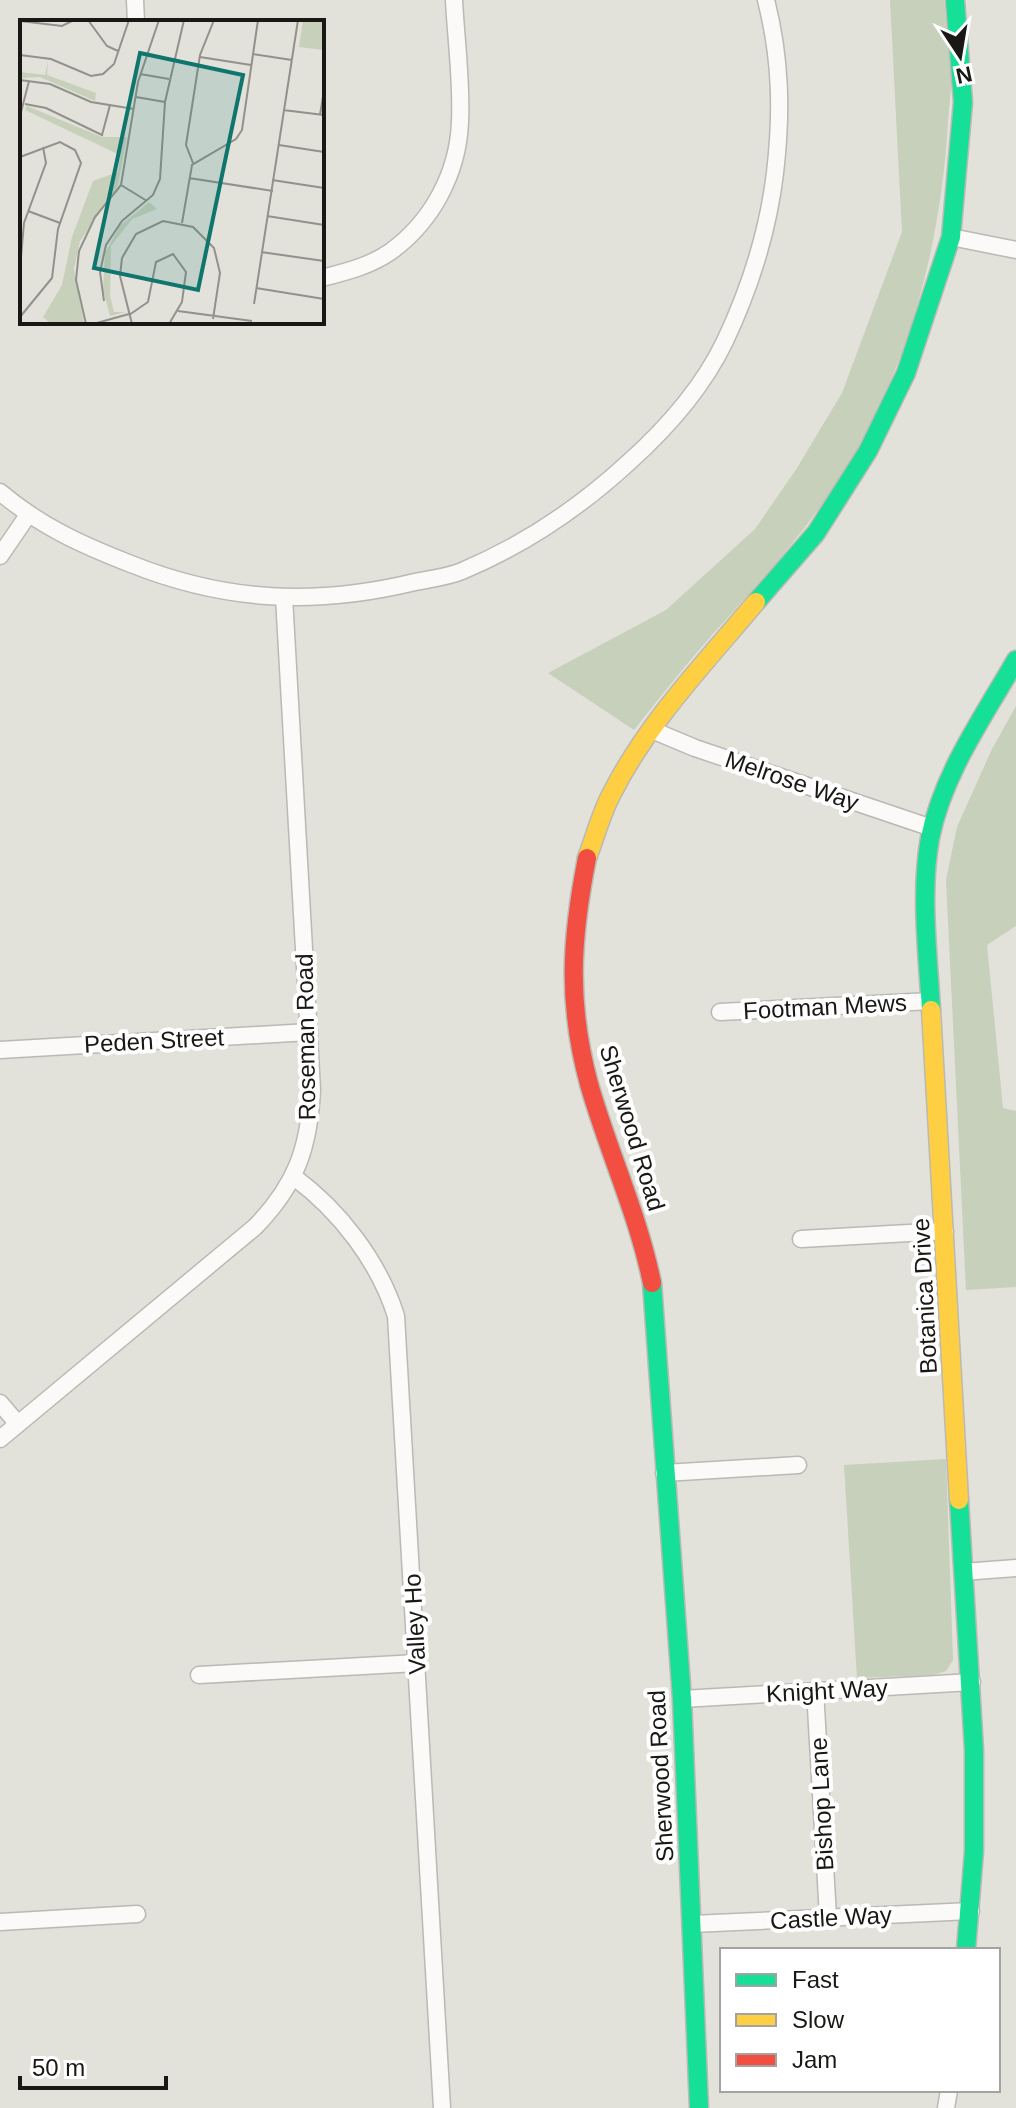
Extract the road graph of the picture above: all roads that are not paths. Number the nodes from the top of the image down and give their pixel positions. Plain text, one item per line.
1 (135, 0) edge
2 (454, 0) edge
3 (766, 0) edge
4 (955, 0) edge
5 (136, 20) edge
6 (951, 237) junction
7 (1016, 250) edge
8 (324, 278) edge
9 (0, 492) edge
10 (28, 515) junction
11 (0, 556) edge
12 (284, 597) junction
13 (1016, 660) edge
14 (652, 730) junction
15 (932, 828) junction
16 (931, 1001) junction
17 (720, 1012) dead end
18 (309, 1032) junction
19 (0, 1050) edge
20 (294, 1177) junction
21 (945, 1231) junction
22 (801, 1239) dead end
23 (0, 1403) edge
24 (17, 1423) junction
25 (0, 1439) edge
26 (798, 1465) dead end
27 (664, 1473) junction
28 (1016, 1568) edge
29 (963, 1572) junction
30 (417, 1663) junction
31 (199, 1675) dead end
32 (972, 1682) junction
33 (815, 1690) junction
34 (682, 1699) junction
35 (971, 1911) junction
36 (137, 1914) dead end
37 (828, 1917) junction
38 (0, 1922) edge
39 (692, 1924) junction
40 (966, 1948) edge
41 (442, 2108) edge
42 (699, 2108) edge

1 - 5 street
2 - 8 street
3 - 12 street
4 - 6 street, Sherwood Road
6 - 7 street
6 - 14 street, Sherwood Road
9 - 10 street
10 - 11 street
10 - 12 street
12 - 18 street, Roseman Road
13 - 15 street, Botanica Drive
14 - 15 street, Melrose Way
14 - 27 street, Sherwood Road
15 - 16 street, Botanica Drive
16 - 17 street, Footman Mews
16 - 21 street, Botanica Drive
18 - 19 street, Peden Street
18 - 20 street, Roseman Road
20 - 24 street, Roseman Road
20 - 30 street, Valley Ho
21 - 22 street
21 - 29 street, Botanica Drive
23 - 24 street
24 - 25 street, Roseman Road
26 - 27 street
27 - 34 street, Sherwood Road
28 - 29 street
29 - 32 street, Botanica Drive
30 - 31 street
30 - 41 street, Valley Ho
32 - 33 street, Knight Way
32 - 35 street, Botanica Drive
33 - 34 street, Knight Way
33 - 37 street, Bishop Lane
34 - 39 street, Sherwood Road
35 - 37 street, Castle Way
35 - 40 street, Botanica Drive
36 - 38 street
37 - 39 street, Castle Way
39 - 42 street, Sherwood Road

